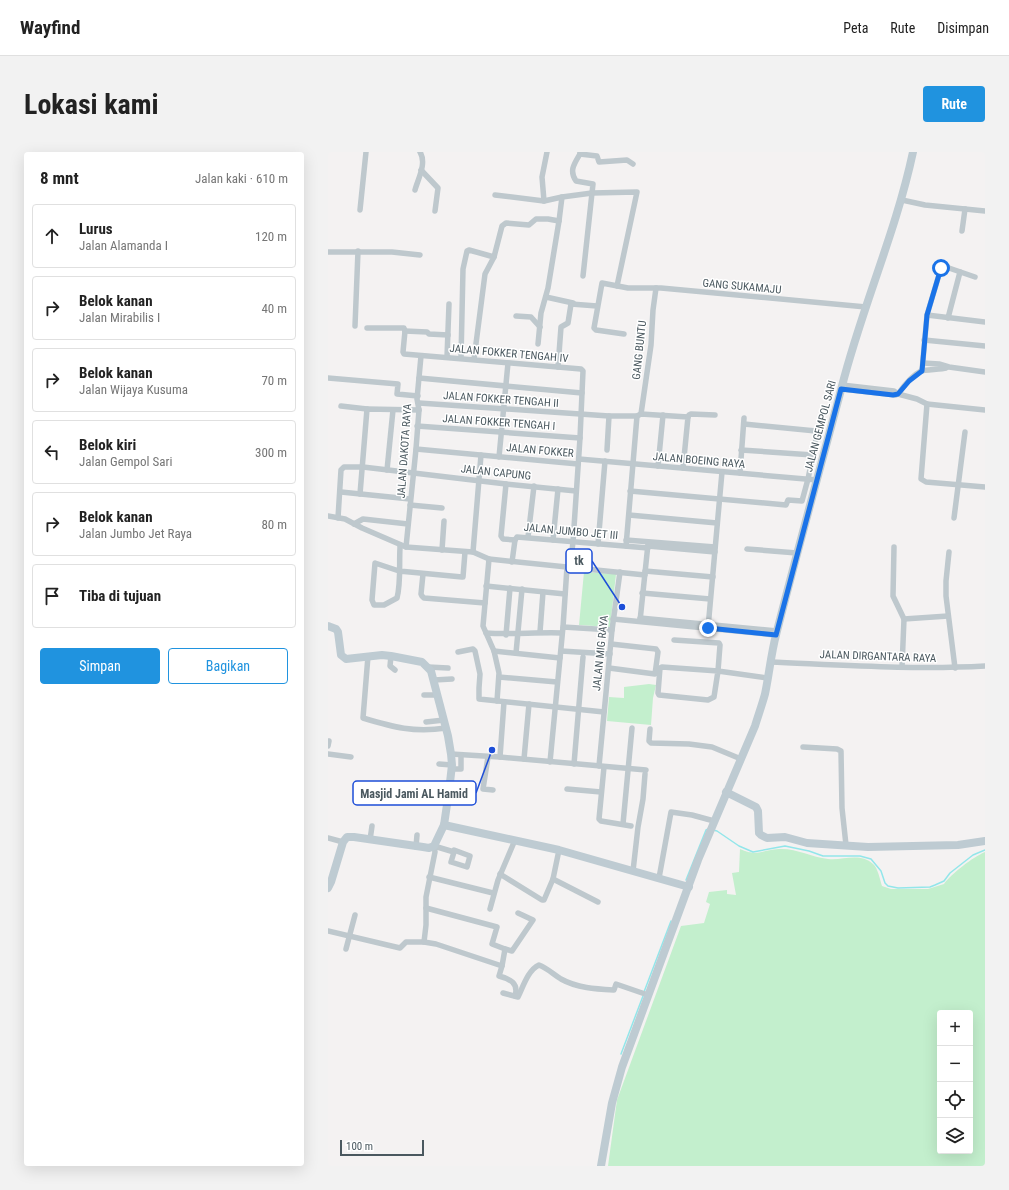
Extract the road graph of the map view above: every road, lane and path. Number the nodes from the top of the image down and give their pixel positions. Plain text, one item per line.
1 (366, 152) edge
2 (420, 152) edge
3 (547, 152) edge
4 (913, 152) edge
5 (580, 153) edge
6 (633, 164) dead end
7 (421, 170) junction
8 (414, 190) dead end
9 (592, 193) junction
10 (495, 195) dead end
11 (562, 197) junction
12 (902, 200) junction
13 (544, 202) junction
14 (965, 208) junction
15 (360, 210) dead end
16 (435, 212) dead end
17 (985, 212) edge
18 (559, 221) junction
19 (962, 231) dead end
20 (358, 251) junction
21 (328, 252) edge
22 (420, 255) dead end
23 (494, 258) junction
24 (960, 272) junction
25 (584, 276) dead end
26 (975, 277) dead end
27 (617, 286) junction
28 (656, 288) junction
29 (546, 297) junction
30 (572, 303) junction
31 (449, 304) dead end
32 (597, 306) junction
33 (866, 307) junction
34 (927, 315) junction
35 (516, 316) dead end
36 (948, 318) junction
37 (985, 322) edge
38 (355, 326) dead end
39 (540, 326) junction
40 (367, 328) dead end
41 (405, 331) junction
42 (624, 334) dead end
43 (448, 335) junction
44 (924, 340) junction
45 (538, 344) dead end
46 (985, 346) edge
47 (421, 356) junction
48 (447, 357) junction
49 (461, 358) junction
50 (474, 359) junction
51 (508, 363) junction
52 (923, 363) junction
53 (558, 367) junction
54 (949, 367) junction
55 (922, 371) junction
56 (985, 372) edge
57 (328, 378) edge
58 (419, 378) junction
59 (506, 386) junction
60 (842, 387) junction
61 (582, 393) junction
62 (898, 394) junction
63 (418, 396) junction
64 (419, 403) junction
65 (927, 404) junction
66 (342, 406) dead end
67 (368, 408) junction
68 (504, 409) junction
69 (393, 410) junction
70 (419, 410) junction
71 (985, 410) edge
72 (582, 414) junction
73 (639, 415) junction
74 (663, 415) junction
75 (716, 415) dead end
76 (609, 416) junction
77 (688, 418) junction
78 (417, 426) junction
79 (502, 432) junction
80 (965, 432) dead end
81 (580, 438) junction
82 (416, 449) junction
83 (607, 450) dead end
84 (741, 450) junction
85 (481, 455) junction
86 (813, 455) junction
87 (499, 457) junction
88 (578, 461) junction
89 (607, 461) junction
90 (633, 464) junction
91 (658, 466) junction
92 (362, 467) junction
93 (683, 468) junction
94 (387, 470) junction
95 (722, 472) junction
96 (740, 473) junction
97 (413, 474) junction
98 (812, 480) junction
99 (478, 481) junction
100 (506, 484) junction
101 (959, 485) junction
102 (534, 486) junction
103 (985, 487) edge
104 (558, 489) junction
105 (576, 491) junction
106 (630, 491) junction
107 (341, 492) junction
108 (360, 494) junction
109 (719, 500) junction
110 (410, 502) junction
111 (442, 508) dead end
112 (629, 515) junction
113 (328, 516) edge
114 (338, 518) junction
115 (954, 518) dead end
116 (444, 521) dead end
117 (717, 523) junction
118 (354, 524) junction
119 (408, 524) junction
120 (528, 538) junction
121 (515, 540) junction
122 (553, 540) junction
123 (573, 542) junction
124 (626, 543) junction
125 (600, 544) junction
126 (400, 545) junction
127 (648, 545) junction
128 (406, 547) junction
129 (894, 547) dead end
130 (715, 549) junction
131 (747, 549) dead end
132 (442, 550) junction
133 (465, 552) junction
134 (473, 552) junction
135 (949, 552) dead end
136 (797, 553) junction
137 (489, 560) junction
138 (512, 562) junction
139 (568, 567) junction
140 (399, 572) junction
141 (620, 572) junction
142 (645, 573) junction
143 (423, 574) junction
144 (713, 576) junction
145 (486, 586) junction
146 (510, 588) junction
147 (522, 589) junction
148 (543, 592) junction
149 (642, 593) junction
150 (565, 594) junction
151 (710, 599) junction
152 (485, 603) junction
153 (948, 616) junction
154 (904, 619) junction
155 (614, 620) junction
156 (640, 620) junction
157 (328, 626) edge
158 (708, 626) junction
159 (563, 630) junction
160 (612, 630) junction
161 (540, 632) junction
162 (486, 633) junction
163 (518, 633) junction
164 (776, 633) junction
165 (506, 635) junction
166 (674, 640) dead end
167 (611, 644) junction
168 (494, 651) junction
169 (561, 651) junction
170 (458, 652) dead end
171 (516, 653) junction
172 (610, 654) junction
173 (368, 656) junction
174 (391, 656) junction
175 (583, 657) dead end
176 (560, 658) junction
177 (770, 662) junction
178 (428, 666) junction
179 (985, 666) edge
180 (902, 667) junction
181 (448, 668) dead end
182 (609, 668) junction
183 (955, 668) junction
184 (395, 670) dead end
185 (718, 672) junction
186 (499, 677) junction
187 (767, 678) junction
188 (452, 679) dead end
189 (434, 680) junction
190 (557, 682) junction
191 (424, 695) dead end
192 (438, 695) junction
193 (497, 701) junction
194 (504, 702) junction
195 (529, 704) junction
196 (555, 706) junction
197 (579, 709) junction
198 (604, 712) junction
199 (426, 722) dead end
200 (445, 724) junction
201 (632, 728) dead end
202 (650, 729) dead end
203 (803, 747) dead end
204 (328, 754) edge
205 (451, 754) junction
206 (461, 755) junction
207 (351, 757) dead end
208 (488, 757) junction
209 (500, 757) junction
210 (740, 759) junction
211 (524, 760) junction
212 (550, 762) junction
213 (439, 764) dead end
214 (574, 764) junction
215 (601, 766) junction
216 (452, 767) junction
217 (628, 769) junction
218 (493, 790) dead end
219 (567, 790) dead end
220 (601, 792) junction
221 (726, 792) junction
222 (428, 798) dead end
223 (448, 803) junction
224 (714, 823) junction
225 (624, 824) junction
226 (444, 825) junction
227 (372, 826) dead end
228 (631, 826) dead end
229 (417, 835) dead end
230 (328, 838) edge
231 (370, 840) junction
232 (515, 840) junction
233 (985, 841) edge
234 (343, 842) junction
235 (846, 845) junction
236 (434, 846) junction
237 (416, 847) junction
238 (559, 850) junction
239 (454, 852) dead end
240 (633, 871) junction
241 (500, 874) junction
242 (429, 877) junction
243 (659, 878) junction
244 (553, 879) junction
245 (685, 886) junction
246 (328, 888) edge
247 (493, 893) junction
248 (598, 902) dead end
249 (426, 908) junction
250 (490, 909) dead end
251 (518, 914) dead end
252 (355, 916) dead end
253 (328, 931) edge
254 (350, 936) junction
255 (424, 942) junction
256 (505, 948) junction
257 (346, 949) dead end
258 (502, 966) junction
259 (503, 993) dead end
260 (645, 994) junction
261 (515, 996) junction
262 (601, 1166) edge

1 - 15 street
2 - 7 street
3 - 13 street
4 - 12 street, JALAN GEMPOL SARI
5 - 6 street
5 - 9 street
7 - 8 street
7 - 16 street
9 - 11 street
9 - 25 street
9 - 27 street
10 - 13 street
11 - 13 street
11 - 18 street
12 - 14 street
12 - 33 street, JALAN GEMPOL SARI
14 - 17 street
14 - 19 street
18 - 23 street
18 - 29 street
20 - 21 street
20 - 22 street
20 - 38 street
23 - 49 street
23 - 50 street
24 - 26 street
24 - 34 street
24 - 36 street
27 - 28 street, GANG SUKAMAJU
27 - 32 street, GANG SUKAMAJU
28 - 33 street, GANG SUKAMAJU
28 - 73 street, GANG BUNTU
29 - 30 street
29 - 39 street
30 - 32 street
30 - 53 street
31 - 43 street
32 - 42 street
33 - 60 street, JALAN GEMPOL SARI
34 - 36 street
34 - 44 street
35 - 39 street
36 - 37 street
39 - 45 street
40 - 41 street
41 - 43 street
41 - 47 street, JALAN FOKKER TENGAH IV
43 - 48 street
44 - 46 street
44 - 52 street
47 - 48 street, JALAN FOKKER TENGAH IV
47 - 58 street, JALAN DAKOTA RAYA
48 - 49 street, JALAN FOKKER TENGAH IV
49 - 50 street, JALAN FOKKER TENGAH IV
50 - 51 street, JALAN FOKKER TENGAH IV
51 - 53 street, JALAN FOKKER TENGAH IV
51 - 59 street
52 - 54 street
52 - 55 street
53 - 61 street, JALAN FOKKER TENGAH IV
54 - 55 street
54 - 56 street
55 - 62 street
57 - 63 street
58 - 59 street
58 - 63 street, JALAN DAKOTA RAYA
59 - 61 street
59 - 68 street
60 - 62 street
60 - 98 street, JALAN GEMPOL SARI
61 - 72 street, JALAN FOKKER TENGAH IV
62 - 65 street
63 - 64 street, JALAN DAKOTA RAYA
64 - 68 street, JALAN FOKKER TENGAH II
64 - 70 street, JALAN DAKOTA RAYA
65 - 71 street
65 - 101 street
66 - 67 street
67 - 69 street
67 - 92 street
68 - 72 street, JALAN FOKKER TENGAH II
68 - 79 street
69 - 70 street
69 - 94 street
70 - 78 street, JALAN DAKOTA RAYA
72 - 76 street, JALAN FOKKER TENGAH II
72 - 81 street, JALAN FOKKER TENGAH IV
73 - 74 street, JALAN FOKKER TENGAH II
73 - 76 street, JALAN FOKKER TENGAH II
73 - 90 street, GANG BUNTU
74 - 77 street, JALAN FOKKER TENGAH II
74 - 91 street
75 - 77 street, JALAN FOKKER TENGAH II
76 - 83 street
77 - 93 street
78 - 79 street, JALAN FOKKER TENGAH I
78 - 82 street, JALAN DAKOTA RAYA
79 - 81 street, JALAN FOKKER TENGAH I
79 - 87 street
80 - 101 street
81 - 88 street, JALAN FOKKER TENGAH IV
82 - 85 street, JALAN FOKKER
82 - 97 street, JALAN DAKOTA RAYA
84 - 86 street
84 - 86 street
84 - 96 street
85 - 87 street, JALAN FOKKER
85 - 99 street
86 - 98 street
87 - 88 street, JALAN FOKKER
88 - 89 street, JALAN BOEING RAYA
88 - 105 street, JALAN FOKKER TENGAH IV
89 - 90 street, JALAN BOEING RAYA
89 - 125 street
90 - 91 street, JALAN BOEING RAYA
90 - 106 street, GANG BUNTU
91 - 93 street, JALAN BOEING RAYA
92 - 94 street, JALAN CAPUNG
92 - 107 street, JALAN CAPUNG
92 - 108 street
93 - 95 street, JALAN BOEING RAYA
94 - 97 street, JALAN CAPUNG
95 - 96 street, JALAN BOEING RAYA
95 - 109 street
96 - 98 street, JALAN BOEING RAYA
97 - 99 street, JALAN CAPUNG
97 - 110 street, JALAN DAKOTA RAYA
98 - 109 street
98 - 136 street, JALAN GEMPOL SARI
99 - 100 street, JALAN CAPUNG
99 - 134 street
100 - 102 street, JALAN CAPUNG
100 - 121 street, JALAN JUMBO JET III
101 - 103 street
101 - 115 street
102 - 104 street, JALAN CAPUNG
102 - 120 street
104 - 105 street, JALAN CAPUNG
104 - 122 street
105 - 123 street, JALAN FOKKER TENGAH IV
106 - 109 street
106 - 112 street, GANG BUNTU
107 - 108 street
107 - 114 street
108 - 110 street
109 - 117 street
110 - 111 street
110 - 119 street, JALAN DAKOTA RAYA
112 - 117 street
112 - 124 street, GANG BUNTU
113 - 114 street
114 - 118 street
116 - 132 street
117 - 130 street
118 - 119 street
118 - 126 street
119 - 128 street, JALAN DAKOTA RAYA
120 - 121 street, JALAN JUMBO JET III
120 - 122 street, JALAN JUMBO JET III
121 - 138 street
122 - 123 street, JALAN JUMBO JET III
123 - 125 street, JALAN JUMBO JET III
123 - 139 street, JALAN FOKKER TENGAH IV
124 - 125 street, JALAN JUMBO JET III
124 - 127 street, JALAN JUMBO JET III
126 - 128 street
126 - 140 street
127 - 130 street, JALAN JUMBO JET III
127 - 142 street
128 - 132 street
129 - 154 street
130 - 144 street
131 - 136 street
132 - 133 street
133 - 134 street
133 - 143 street
134 - 137 street
135 - 153 street
136 - 164 street, JALAN GEMPOL SARI
137 - 138 street
137 - 145 street
138 - 139 street
139 - 141 street
139 - 150 street, JALAN FOKKER TENGAH IV
140 - 140 street
140 - 143 street
141 - 142 street
141 - 155 street, JALAN MIG RAYA
142 - 144 street
142 - 149 street
143 - 152 street
144 - 151 street
145 - 146 street
145 - 152 street
146 - 147 street
146 - 165 street
147 - 148 street
147 - 163 street
148 - 150 street
148 - 161 street
149 - 151 street
149 - 156 street
150 - 159 street, JALAN FOKKER TENGAH IV
151 - 158 street
152 - 162 street
153 - 154 street
153 - 183 street
154 - 180 street
155 - 156 street
155 - 160 street, JALAN MIG RAYA
156 - 158 street
157 - 173 street
158 - 164 street
159 - 160 street
159 - 161 street
159 - 169 street, JALAN FOKKER TENGAH IV
160 - 167 street, JALAN MIG RAYA
161 - 163 street
162 - 165 street
162 - 168 street
163 - 165 street
163 - 171 street
164 - 177 street, JALAN GEMPOL SARI
166 - 185 street
167 - 172 street, JALAN MIG RAYA
167 - 182 street
168 - 171 street
168 - 186 street
169 - 172 street
169 - 176 street, JALAN FOKKER TENGAH IV
170 - 193 street
171 - 176 street
172 - 182 street, JALAN MIG RAYA
173 - 174 street
173 - 200 street
174 - 178 street
174 - 184 street
175 - 197 street
176 - 190 street, JALAN FOKKER TENGAH IV
177 - 180 street, JALAN DIRGANTARA RAYA
177 - 187 street, JALAN GEMPOL SARI
178 - 181 street
178 - 189 street
179 - 183 street, JALAN DIRGANTARA RAYA
180 - 183 street, JALAN DIRGANTARA RAYA
182 - 198 street, JALAN MIG RAYA
185 - 185 street
185 - 187 street
186 - 190 street
186 - 193 street
187 - 210 street, JALAN GEMPOL SARI
188 - 189 street
189 - 192 street
190 - 196 street, JALAN FOKKER TENGAH IV
191 - 192 street
192 - 200 street
193 - 194 street
194 - 195 street
194 - 209 street
195 - 196 street
195 - 211 street
196 - 197 street
196 - 212 street, JALAN FOKKER TENGAH IV
197 - 198 street
197 - 214 street
198 - 215 street, JALAN MIG RAYA
199 - 200 street
200 - 205 street
201 - 217 street
202 - 210 street
203 - 235 street
204 - 207 street
205 - 206 street
205 - 216 street
206 - 208 street
206 - 216 street
208 - 209 street
208 - 218 street
209 - 211 street
210 - 221 street, JALAN GEMPOL SARI
211 - 212 street
212 - 214 street
213 - 216 street
214 - 215 street
215 - 217 street
215 - 220 street, JALAN MIG RAYA
216 - 223 street
217 - 225 street
217 - 240 street
219 - 220 street
220 - 225 street, JALAN MIG RAYA
221 - 224 street, JALAN GEMPOL SARI
221 - 235 street
222 - 223 street
223 - 226 street
224 - 243 street
224 - 245 street, JALAN GEMPOL SARI
225 - 228 street
226 - 232 street
226 - 236 street
227 - 231 street
229 - 237 street
230 - 234 street
231 - 234 street
231 - 237 street
232 - 238 street
232 - 241 street
233 - 235 street
234 - 246 street
236 - 237 street
236 - 239 street
236 - 242 street
238 - 240 street
238 - 244 street
240 - 243 street
241 - 244 street
241 - 247 street
242 - 247 street
242 - 249 street
243 - 245 street
244 - 248 street
245 - 260 street, JALAN GEMPOL SARI
247 - 250 street
249 - 255 street
249 - 256 street
251 - 256 street
252 - 254 street
253 - 254 street
254 - 255 street
254 - 257 street
255 - 258 street
256 - 258 street
258 - 261 street
259 - 261 street
260 - 261 street
260 - 262 street, JALAN GEMPOL SARI

